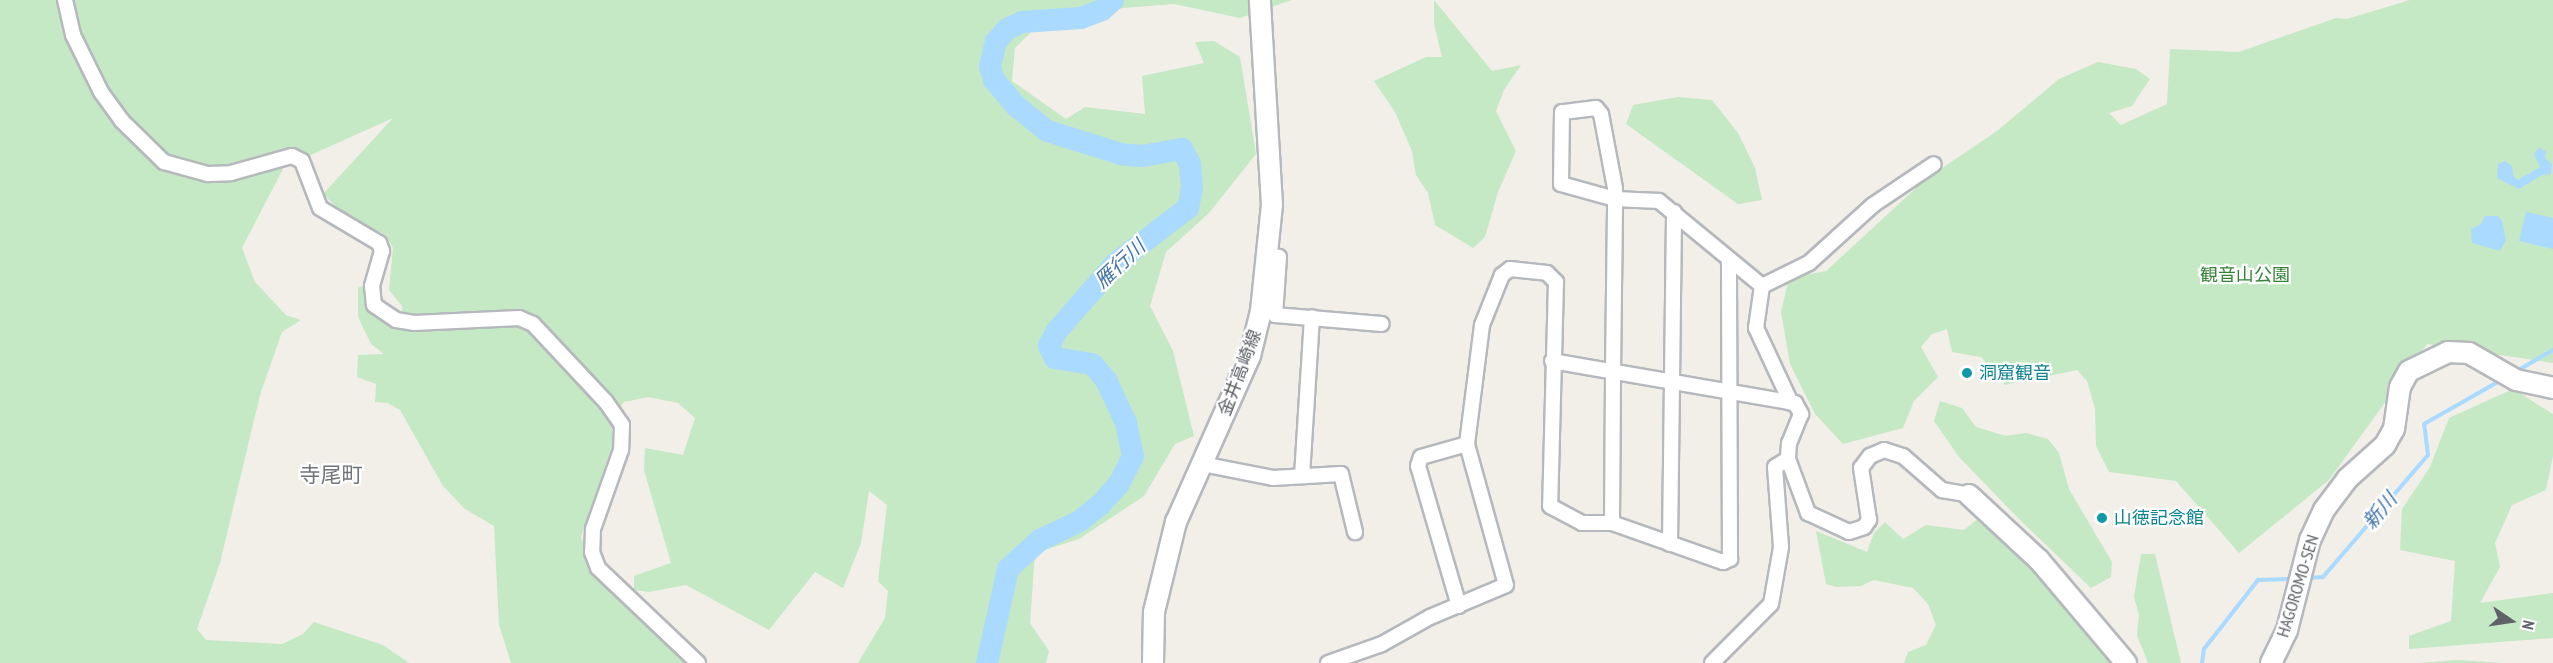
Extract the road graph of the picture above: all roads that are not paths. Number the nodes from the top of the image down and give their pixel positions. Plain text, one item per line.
1 (65, 0) edge
2 (1260, 3) edge
3 (1935, 164) dead end
4 (1615, 199) junction
5 (1674, 212) junction
6 (1268, 255) junction
7 (1729, 261) junction
8 (1762, 286) junction
9 (1312, 317) junction
10 (1382, 324) dead end
11 (1552, 361) junction
12 (1613, 372) junction
13 (1673, 382) junction
14 (2553, 388) edge
15 (1731, 392) junction
16 (1791, 403) junction
17 (1467, 444) junction
18 (1788, 459) junction
19 (1202, 464) junction
20 (1302, 476) junction
21 (1969, 495) joint
22 (1612, 523) junction
23 (1355, 532) dead end
24 (1670, 543) junction
25 (1459, 606) junction
26 (698, 663) edge
27 (1153, 663) edge
28 (1328, 663) edge
29 (1712, 663) edge
30 (2126, 663) edge
31 (2271, 663) edge

1 - 26 street
2 - 6 street, 金井高崎線
3 - 8 street
4 - 4 street
4 - 5 street
4 - 12 street
5 - 7 street
5 - 13 street
6 - 9 street
6 - 19 street, 金井高崎線
7 - 8 street
7 - 15 street
8 - 16 street
9 - 10 street
9 - 20 street
11 - 12 street
11 - 17 street
11 - 22 street
12 - 13 street
12 - 22 street
13 - 15 street
13 - 24 street
14 - 31 street, HAGOROMO-SEN
15 - 16 street
15 - 24 street
16 - 18 street
17 - 25 street
17 - 25 street
18 - 21 street
18 - 29 street
19 - 20 street
19 - 27 street, 金井高崎線
20 - 23 street
21 - 30 street
22 - 24 street
25 - 28 street

